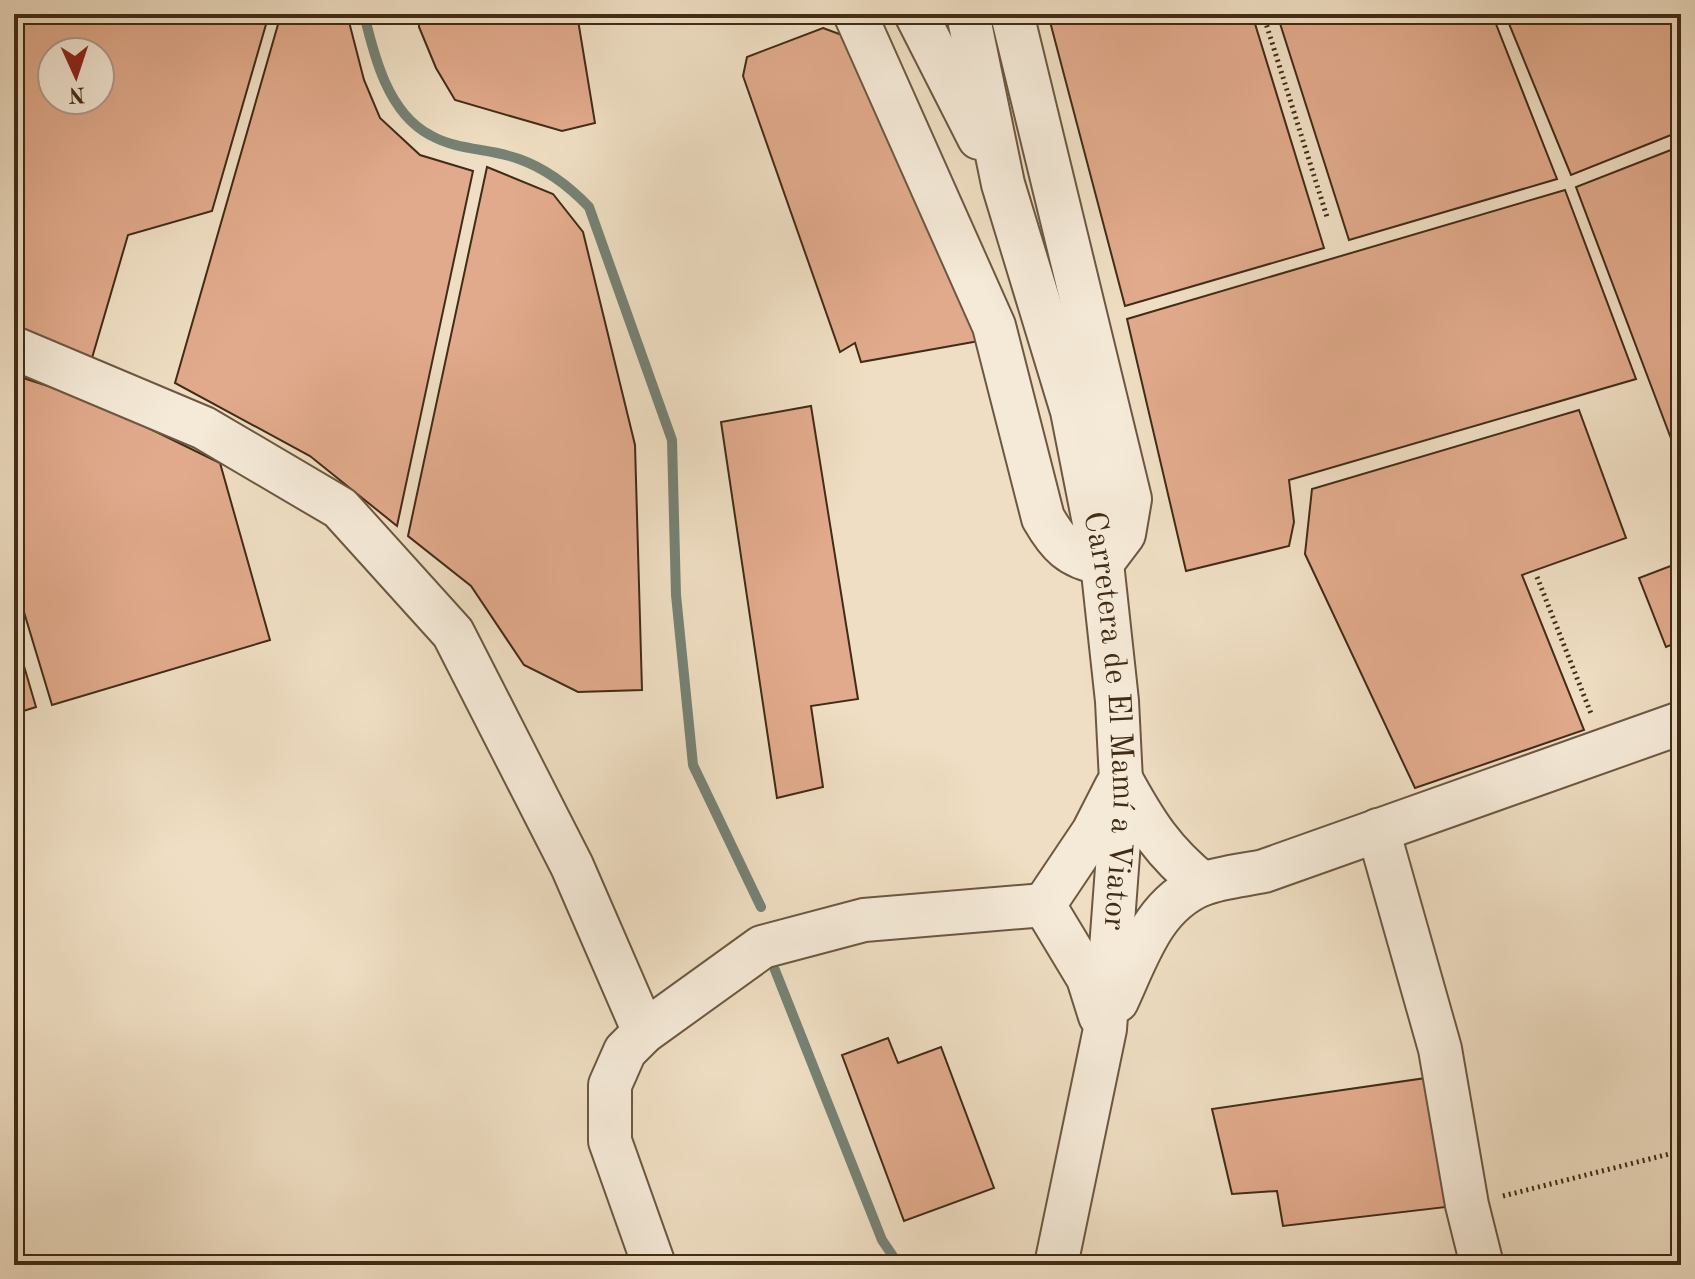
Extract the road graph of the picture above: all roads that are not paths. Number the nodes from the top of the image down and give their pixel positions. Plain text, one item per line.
1 (855, 14) edge
2 (916, 14) edge
3 (968, 14) edge
4 (1012, 14) edge
5 (1003, 184) junction
6 (14, 348) edge
7 (1102, 563) junction
8 (1681, 723) edge
9 (1120, 778) junction
10 (1378, 830) junction
11 (1203, 884) junction
12 (1044, 905) junction
13 (1105, 1029) junction
14 (644, 1032) junction
15 (654, 1265) edge
16 (1056, 1265) edge
17 (1482, 1265) edge

1 - 7 street
2 - 5 street
3 - 5 street
4 - 7 street
5 - 7 street, Carretera de El Mamí a Viator
6 - 14 street
7 - 9 street, Carretera de El Mamí a Viator
8 - 10 street
9 - 11 street
9 - 12 street
9 - 13 street, Carretera de El Mamí a Viator
10 - 11 street
10 - 17 street
11 - 13 street
12 - 13 street
12 - 14 street
13 - 16 street, Carretera de El Mamí a Viator
14 - 15 street

